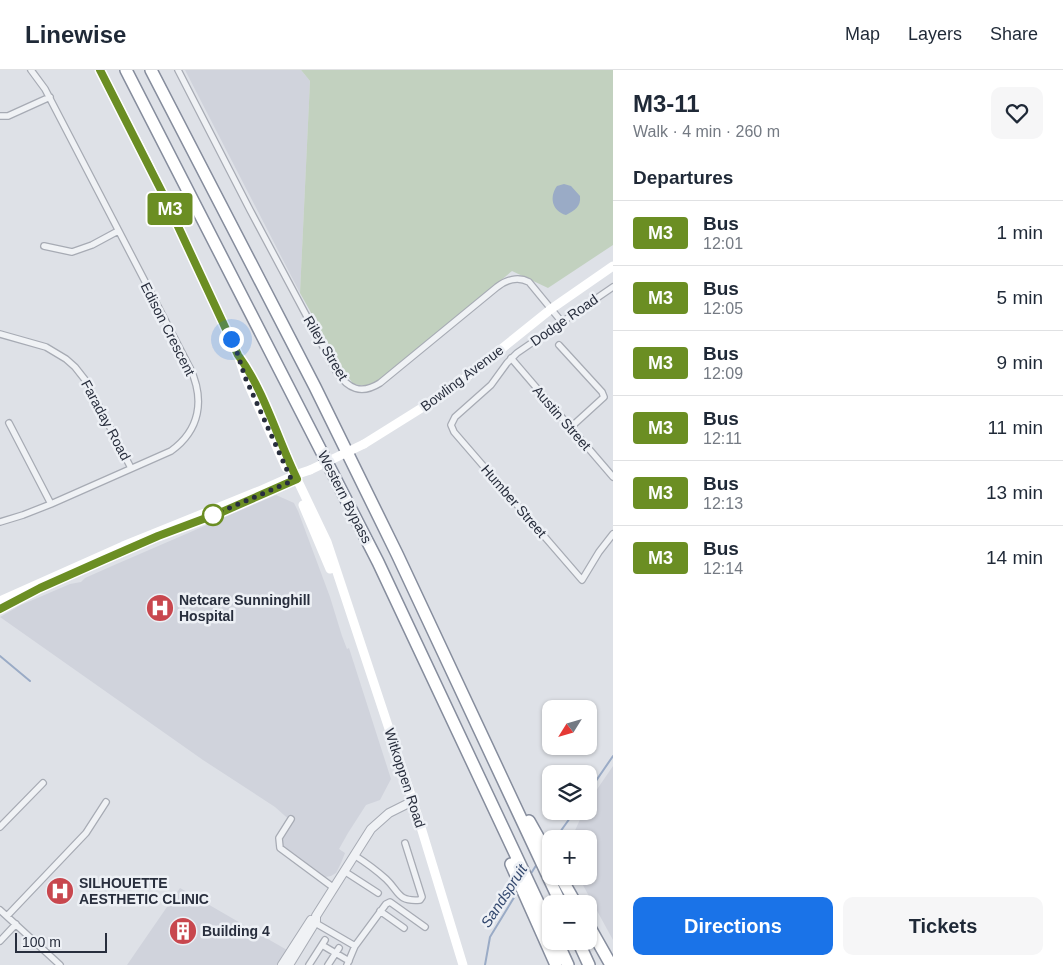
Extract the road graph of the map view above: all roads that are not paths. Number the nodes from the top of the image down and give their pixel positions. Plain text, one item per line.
1 (31, 70) edge
2 (100, 70) edge
3 (126, 70) edge
4 (151, 70) edge
5 (178, 70) edge
6 (50, 97) junction
7 (0, 116) edge
8 (118, 231) junction
9 (44, 246) dead end
10 (613, 266) edge
11 (613, 287) edge
12 (551, 310) junction
13 (561, 321) junction
14 (0, 334) edge
15 (559, 345) dead end
16 (511, 358) junction
17 (453, 420) joint
18 (9, 423) dead end
19 (570, 428) junction
20 (131, 468) junction
21 (298, 476) junction
22 (613, 477) edge
23 (51, 504) junction
24 (0, 522) edge
25 (613, 534) edge
26 (0, 601) edge
27 (0, 609) edge
28 (42, 783) dead end
29 (413, 801) junction
30 (106, 802) dead end
31 (291, 819) dead end
32 (0, 827) edge
33 (535, 840) junction
34 (405, 843) dead end
35 (542, 849) edge
36 (542, 852) edge
37 (354, 855) junction
38 (344, 871) junction
39 (334, 888) junction
40 (378, 893) dead end
41 (535, 907) junction
42 (0, 910) edge
43 (380, 912) junction
44 (7, 916) junction
45 (542, 917) edge
46 (314, 920) junction
47 (16, 924) junction
48 (424, 927) dead end
49 (404, 928) dead end
50 (307, 936) junction
51 (597, 940) edge
52 (0, 941) edge
53 (597, 944) edge
54 (355, 946) junction
55 (561, 950) edge
56 (582, 950) edge
57 (337, 951) junction
58 (348, 963) edge
59 (60, 965) edge
60 (282, 965) edge
61 (289, 965) edge
62 (295, 965) edge
63 (310, 965) edge
64 (328, 965) edge
65 (463, 965) edge
66 (556, 965) edge
67 (568, 965) edge
68 (589, 965) edge
69 (606, 965) edge
70 (611, 965) edge

1 - 6 street, Edison Crescent
2 - 21 main road, Witkoppen Road
3 - 41 highway, Western Bypass
4 - 33 highway, Western Bypass
5 - 12 street, Riley Street
6 - 7 street
6 - 8 street, Edison Crescent
8 - 9 street
8 - 20 street, Edison Crescent
10 - 12 main road, Bowling Avenue
11 - 13 street, Dodge Road
12 - 13 street, Riley Street
12 - 21 main road, Bowling Avenue, bridge
13 - 16 street, Dodge Road
14 - 20 street, Faraday Road
15 - 19 street
16 - 17 street, Dodge Road
16 - 19 street, Austin Street
17 - 25 street, Humber Street
18 - 23 street
19 - 22 street, Austin Street
20 - 23 street, Edison Crescent
21 - 26 main road
21 - 27 main road
21 - 29 main road, Witkoppen Road
23 - 24 street, Edison Crescent
28 - 32 street
29 - 37 street
29 - 65 main road, Witkoppen Road
30 - 44 street
31 - 39 street
33 - 35 highway
33 - 36 highway
34 - 37 street
37 - 38 street
38 - 39 street
38 - 40 street
39 - 46 street
41 - 45 highway
41 - 66 highway
42 - 44 street
43 - 48 street
43 - 49 street
43 - 54 street
44 - 47 street
46 - 50 street
46 - 54 street
46 - 60 street
47 - 52 street
47 - 59 street
50 - 61 street
50 - 62 street
51 - 70 highway
53 - 69 highway
54 - 58 street
55 - 67 highway
56 - 68 highway
57 - 58 street
57 - 63 street
57 - 64 street

